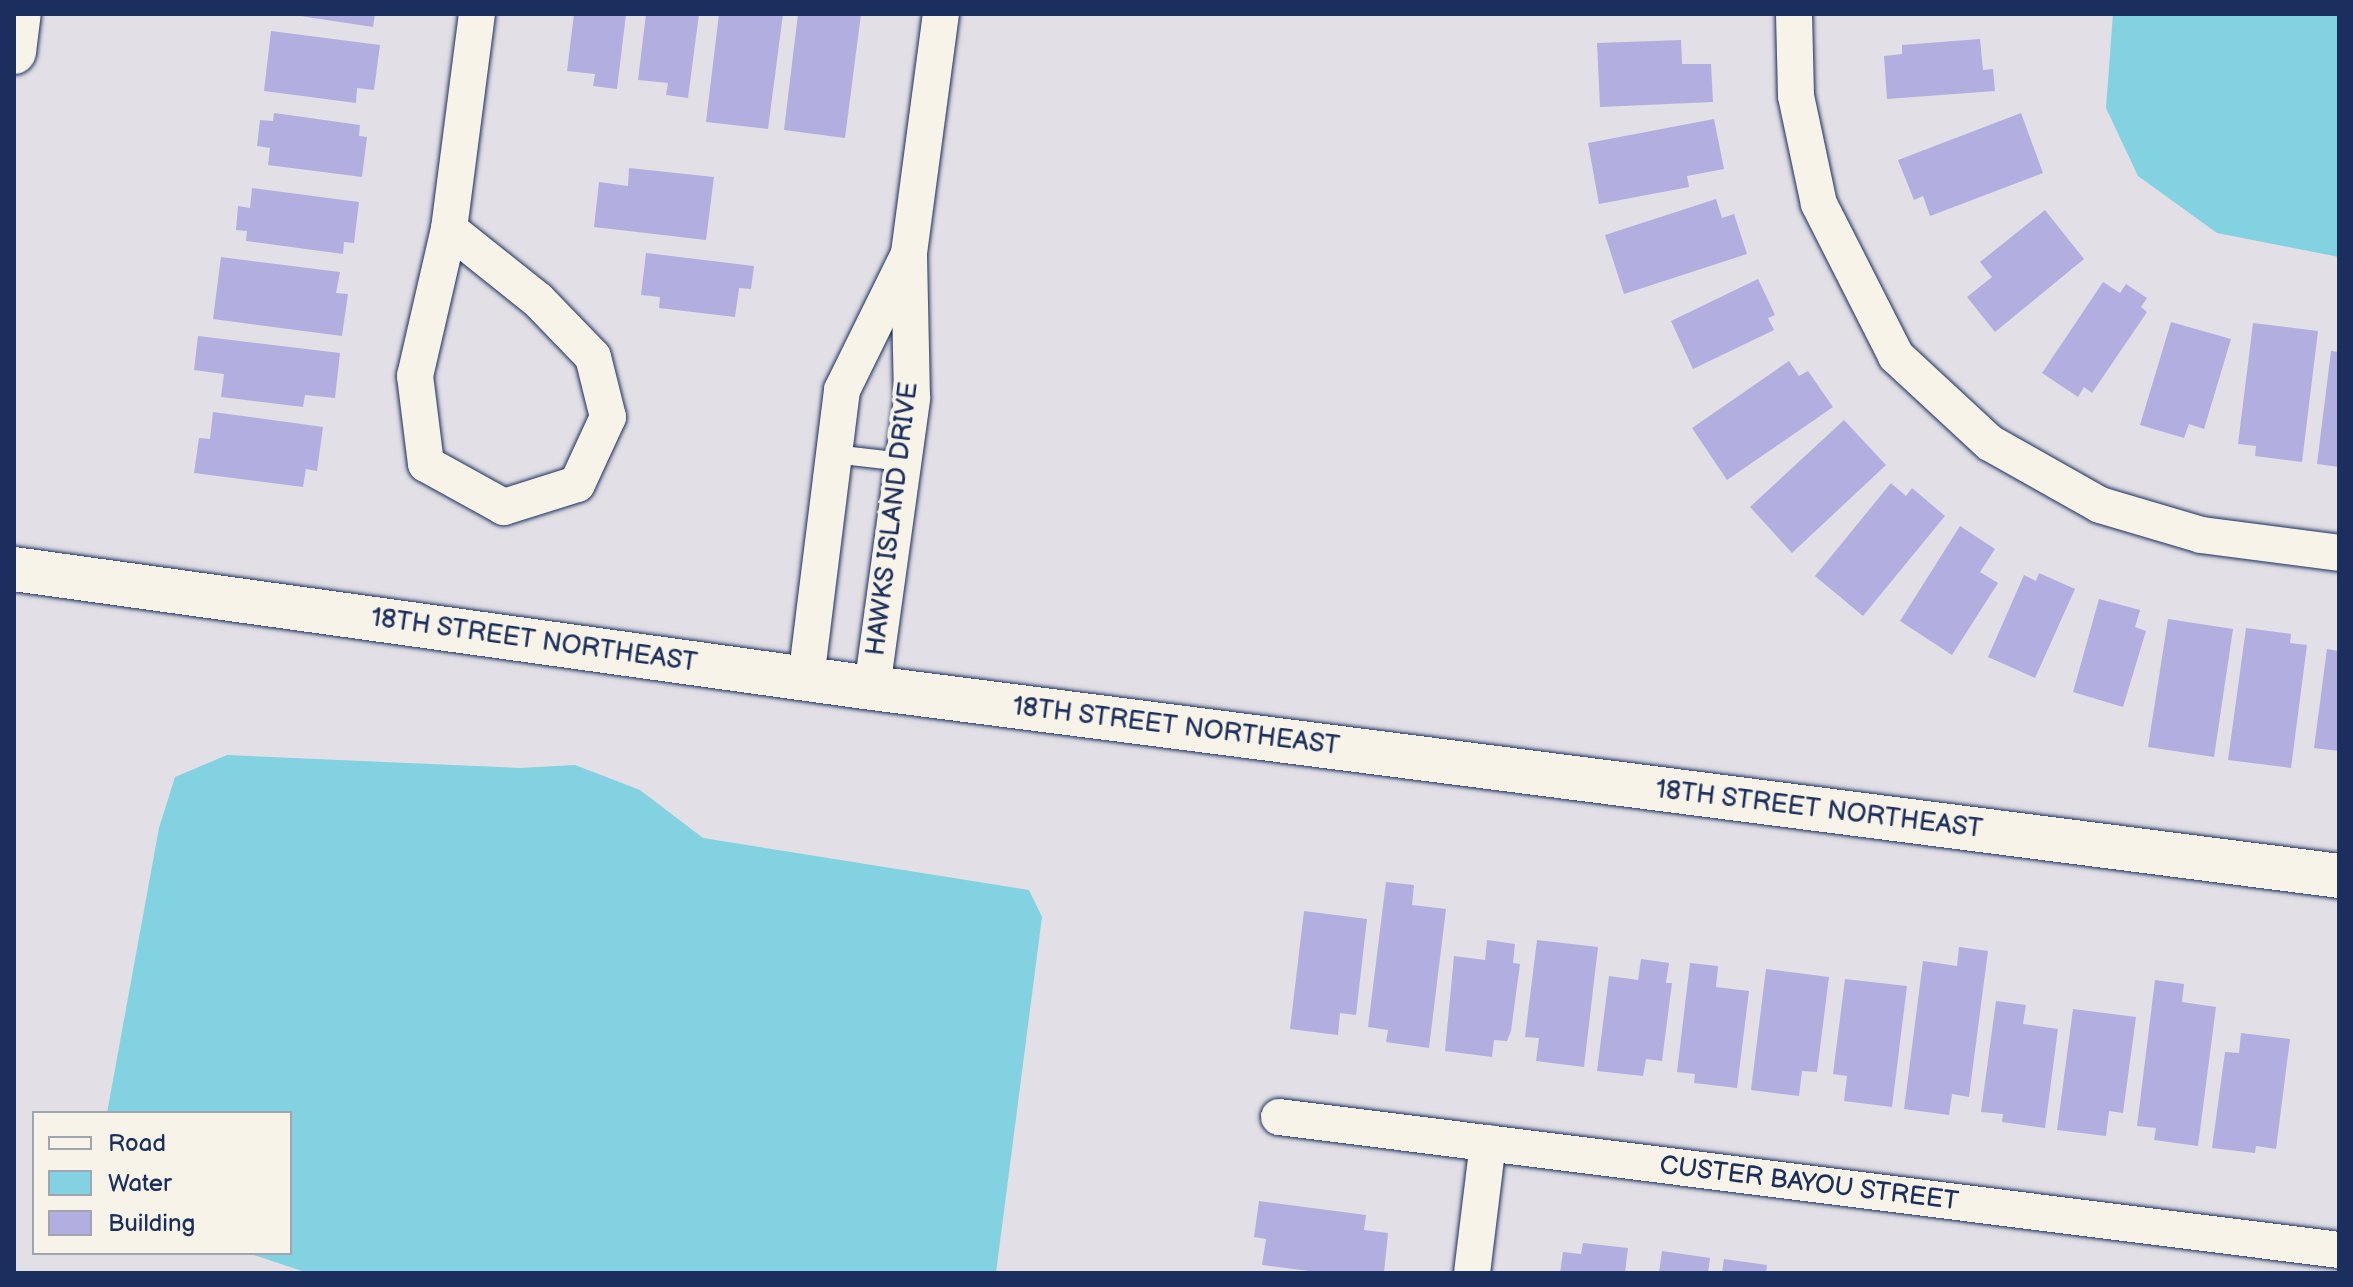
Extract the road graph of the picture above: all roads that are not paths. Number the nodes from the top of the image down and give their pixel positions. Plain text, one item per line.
1 (19, 14) edge
2 (477, 14) edge
3 (941, 14) edge
4 (1794, 14) edge
5 (14, 52) edge
6 (449, 229) junction
7 (909, 253) junction
8 (834, 454) junction
9 (903, 462) junction
10 (2339, 553) edge
11 (14, 569) edge
12 (806, 679) junction
13 (872, 688) junction
14 (2339, 876) edge
15 (1279, 1117) dead end
16 (1488, 1143) junction
17 (2339, 1250) edge
18 (1472, 1273) edge

1 - 5 street
2 - 6 street
3 - 7 street, HAWKS ISLAND DRIVE
4 - 10 street
6 - 6 street
7 - 8 street, HAWKS ISLAND DRIVE
7 - 9 street, HAWKS ISLAND DRIVE
8 - 9 lane
8 - 12 street, HAWKS ISLAND DRIVE
9 - 13 street, HAWKS ISLAND DRIVE
11 - 12 street, 18TH STREET NORTHEAST
12 - 13 street, 18TH STREET NORTHEAST
13 - 14 street, 18TH STREET NORTHEAST
15 - 16 street, CUSTER BAYOU STREET
16 - 17 street, CUSTER BAYOU STREET
16 - 18 street

